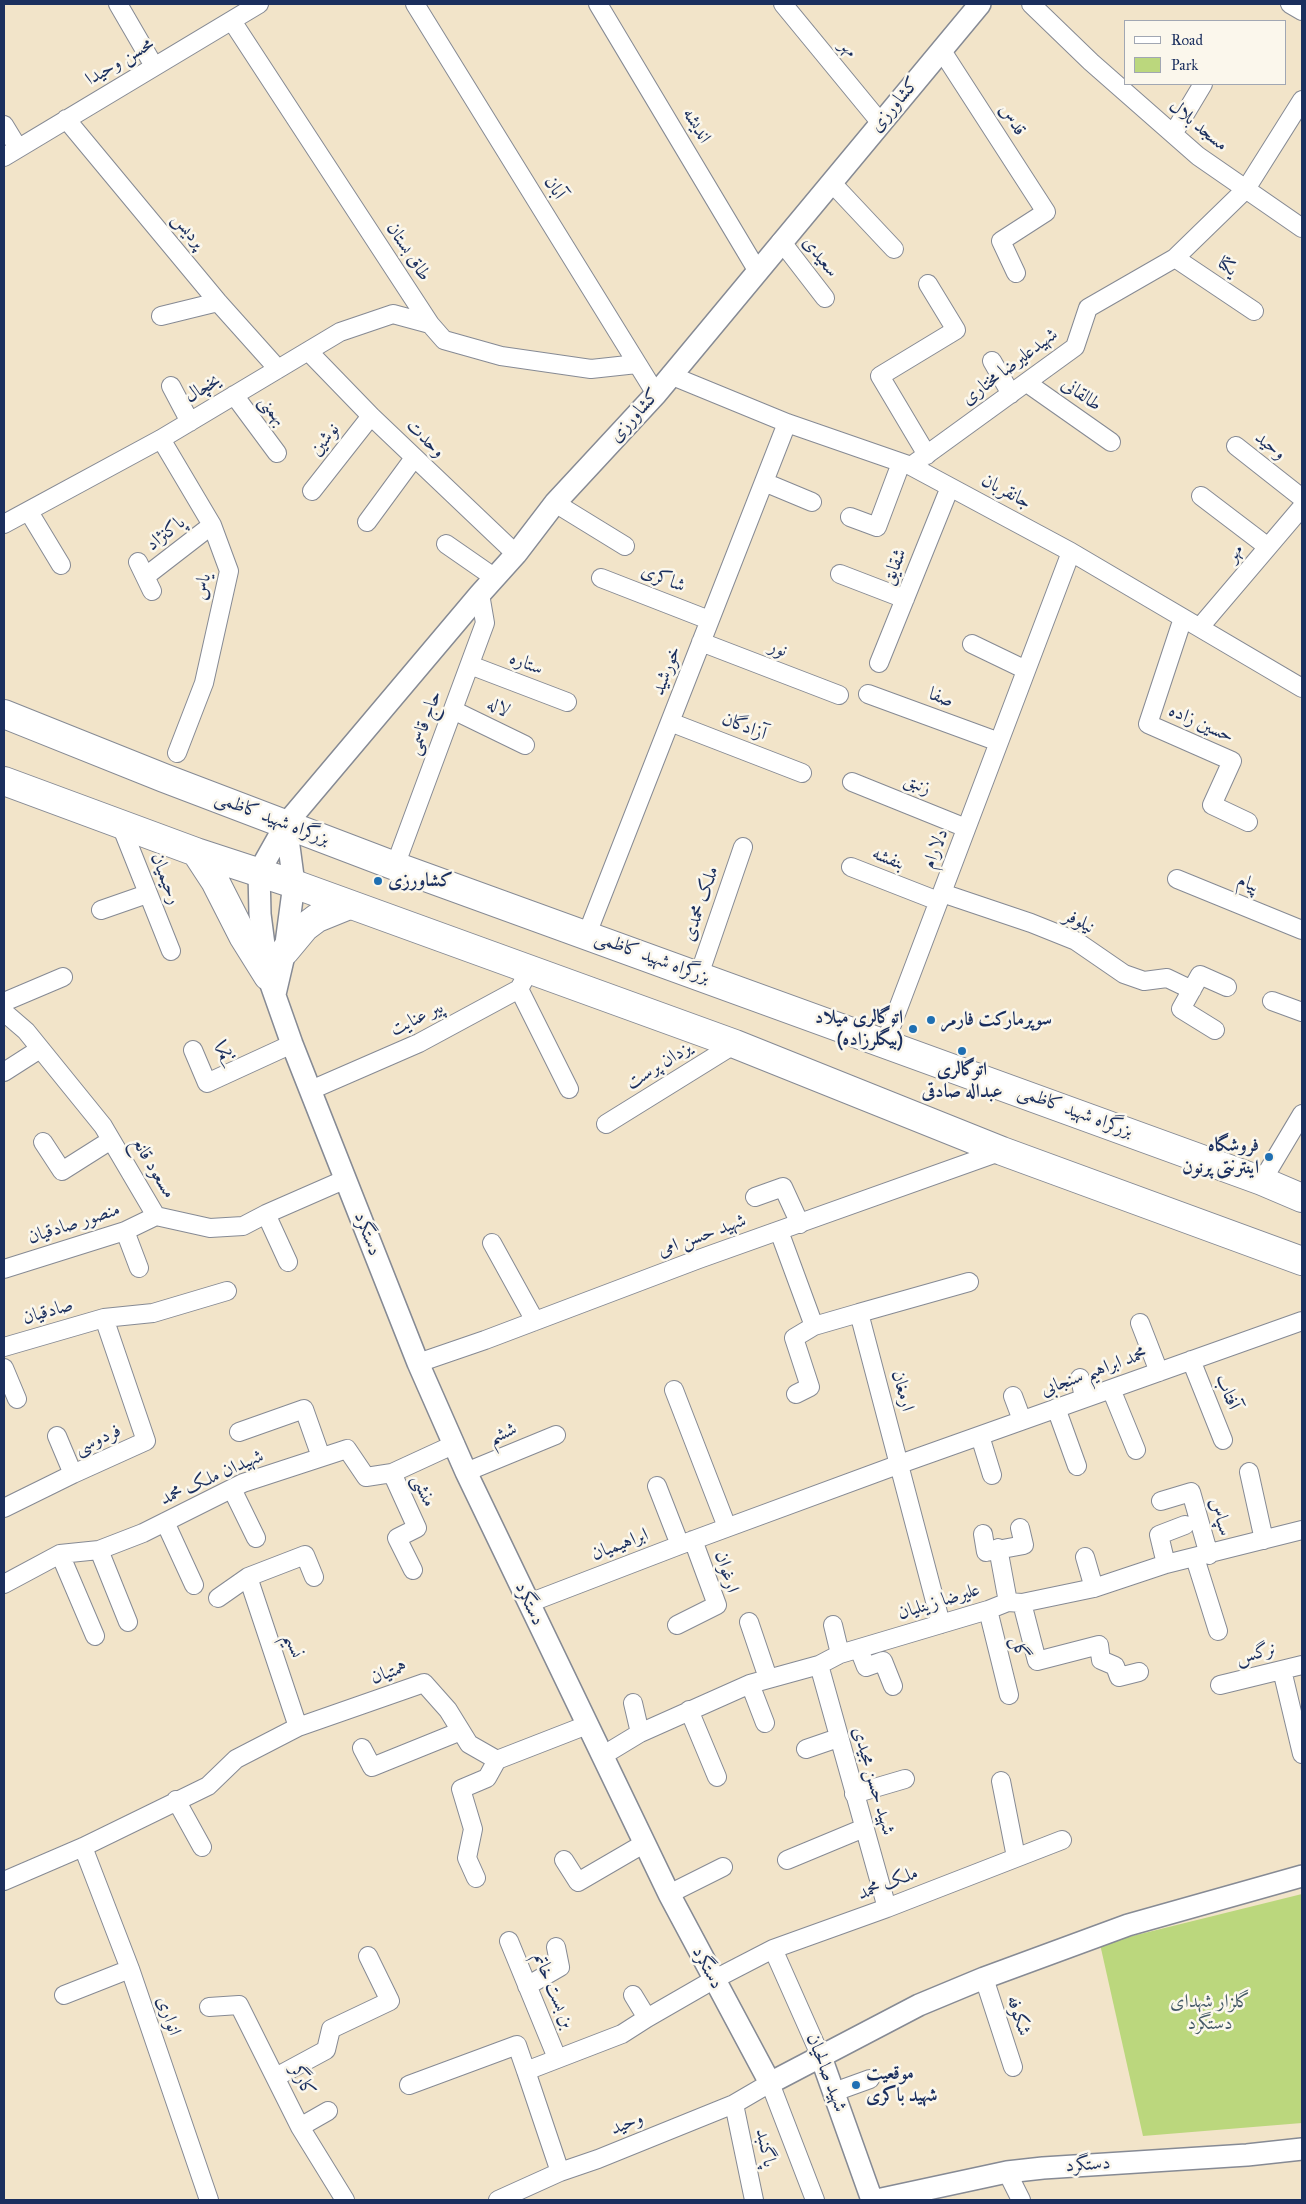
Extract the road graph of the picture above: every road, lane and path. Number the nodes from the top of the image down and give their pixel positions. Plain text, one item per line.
1 (118, 4) edge
2 (259, 4) edge
3 (415, 4) edge
4 (598, 4) edge
5 (783, 4) edge
6 (980, 4) edge
7 (1031, 4) edge
8 (1290, 4) edge
9 (1302, 11) edge
10 (232, 21) junction
11 (942, 50) junction
12 (154, 66) junction
13 (1202, 85) edge
14 (1302, 100) edge
15 (66, 119) junction
16 (880, 122) junction
17 (4, 125) edge
18 (1173, 134) junction
19 (11, 152) edge
20 (831, 182) junction
21 (1246, 189) junction
22 (1302, 228) edge
23 (781, 242) junction
24 (894, 249) dead end
25 (1175, 258) junction
26 (757, 270) junction
27 (1016, 273) dead end
28 (928, 284) dead end
29 (825, 298) dead end
30 (218, 302) junction
31 (1254, 311) dead end
32 (161, 316) dead end
33 (430, 324) junction
34 (308, 351) junction
35 (992, 361) dead end
36 (637, 364) junction
37 (278, 369) junction
38 (670, 375) junction
39 (1027, 383) junction
40 (171, 386) dead end
41 (656, 394) junction
42 (1011, 394) junction
43 (234, 395) junction
44 (371, 416) junction
45 (190, 422) junction
46 (787, 423) junction
47 (161, 439) junction
48 (1111, 442) dead end
49 (1236, 446) dead end
50 (277, 453) dead end
51 (927, 455) junction
52 (414, 458) junction
53 (906, 464) junction
54 (764, 482) junction
55 (950, 487) junction
56 (312, 491) dead end
57 (1201, 496) dead end
58 (1302, 498) edge
59 (812, 502) dead end
60 (555, 503) junction
61 (1302, 506) edge
62 (29, 512) junction
63 (850, 517) dead end
64 (367, 522) dead end
65 (4, 524) edge
66 (212, 525) junction
67 (446, 544) dead end
68 (625, 546) dead end
69 (1268, 547) junction
70 (1071, 552) junction
71 (516, 554) junction
72 (61, 565) dead end
73 (840, 574) dead end
74 (146, 576) dead end
75 (495, 578) junction
76 (601, 578) dead end
77 (480, 594) junction
78 (905, 599) junction
79 (1183, 618) junction
80 (709, 620) junction
81 (1200, 627) junction
82 (701, 642) junction
83 (972, 644) dead end
84 (879, 663) dead end
85 (470, 665) junction
86 (1026, 670) junction
87 (1299, 683) edge
88 (868, 694) dead end
89 (839, 695) dead end
90 (567, 702) dead end
91 (453, 710) junction
92 (4, 714) edge
93 (670, 722) junction
94 (999, 742) junction
95 (525, 745) dead end
96 (177, 752) dead end
97 (802, 772) dead end
98 (4, 781) edge
99 (852, 782) dead end
100 (1248, 822) dead end
101 (120, 823) junction
102 (286, 824) junction
103 (966, 828) junction
104 (743, 847) dead end
105 (196, 852) junction
106 (395, 866) junction
107 (851, 867) dead end
108 (259, 872) junction
109 (1177, 879) dead end
110 (294, 884) junction
111 (147, 894) junction
112 (940, 897) junction
113 (349, 905) junction
114 (101, 910) dead end
115 (1302, 930) edge
116 (586, 934) junction
117 (171, 950) dead end
118 (285, 951) junction
119 (699, 975) junction
120 (63, 977) dead end
121 (525, 979) junction
122 (272, 985) junction
123 (1228, 987) dead end
124 (1192, 990) junction
125 (1272, 1001) dead end
126 (4, 1002) edge
127 (4, 1012) edge
128 (1302, 1012) edge
129 (1215, 1030) dead end
130 (885, 1043) junction
131 (292, 1044) junction
132 (736, 1044) junction
133 (40, 1049) junction
134 (193, 1050) dead end
135 (4, 1072) edge
136 (568, 1089) dead end
137 (311, 1090) junction
138 (1302, 1114) edge
139 (606, 1124) dead end
140 (111, 1140) junction
141 (43, 1142) dead end
142 (1002, 1151) junction
143 (346, 1179) junction
144 (1262, 1181) junction
145 (755, 1197) dead end
146 (1302, 1198) edge
147 (266, 1214) junction
148 (156, 1216) junction
149 (800, 1224) junction
150 (125, 1231) junction
151 (779, 1231) junction
152 (492, 1243) dead end
153 (1302, 1261) edge
154 (288, 1262) dead end
155 (139, 1268) dead end
156 (4, 1269) edge
157 (969, 1282) dead end
158 (227, 1290) dead end
159 (859, 1313) junction
160 (104, 1318) junction
161 (535, 1321) junction
162 (1302, 1321) edge
163 (1140, 1323) dead end
164 (814, 1326) junction
165 (4, 1347) edge
166 (1191, 1360) junction
167 (418, 1362) junction
168 (4, 1368) edge
169 (1159, 1372) junction
170 (1080, 1378) dead end
171 (1111, 1389) junction
172 (674, 1390) dead end
173 (796, 1394) dead end
174 (1013, 1396) dead end
175 (1084, 1398) junction
176 (17, 1399) dead end
177 (1056, 1408) junction
178 (1022, 1420) junction
179 (239, 1432) dead end
180 (556, 1435) dead end
181 (57, 1436) dead end
182 (980, 1436) junction
183 (1223, 1440) dead end
184 (455, 1444) junction
185 (1136, 1450) dead end
186 (321, 1457) junction
187 (900, 1464) junction
188 (1077, 1466) dead end
189 (466, 1472) junction
190 (1249, 1472) dead end
191 (392, 1473) junction
192 (73, 1474) junction
193 (992, 1475) dead end
194 (657, 1486) dead end
195 (232, 1488) junction
196 (1161, 1501) dead end
197 (4, 1508) edge
198 (165, 1522) junction
199 (1185, 1525) dead end
200 (727, 1527) junction
201 (1020, 1528) dead end
202 (1302, 1531) edge
203 (983, 1534) dead end
204 (256, 1538) dead end
205 (1264, 1540) junction
206 (686, 1542) junction
207 (998, 1548) junction
208 (99, 1550) junction
209 (60, 1554) junction
210 (1202, 1556) junction
211 (1085, 1557) dead end
212 (1166, 1564) junction
213 (413, 1570) dead end
214 (248, 1577) junction
215 (314, 1577) dead end
216 (4, 1584) edge
217 (194, 1585) dead end
218 (1094, 1588) junction
219 (218, 1598) dead end
220 (1015, 1602) junction
221 (529, 1603) junction
222 (988, 1610) junction
223 (128, 1622) dead end
224 (749, 1622) dead end
225 (941, 1624) junction
226 (677, 1625) dead end
227 (833, 1625) dead end
228 (1218, 1631) dead end
229 (94, 1636) dead end
230 (859, 1649) junction
231 (840, 1654) junction
232 (818, 1665) junction
233 (1302, 1665) edge
234 (1282, 1670) junction
235 (1139, 1672) dead end
236 (768, 1678) junction
237 (750, 1684) junction
238 (1220, 1685) dead end
239 (893, 1686) dead end
240 (1009, 1695) dead end
241 (633, 1703) dead end
242 (689, 1710) junction
243 (765, 1723) dead end
244 (587, 1725) junction
245 (298, 1727) junction
246 (460, 1731) junction
247 (640, 1732) junction
248 (838, 1738) junction
249 (362, 1748) dead end
250 (806, 1749) dead end
251 (1302, 1754) edge
252 (602, 1756) junction
253 (497, 1760) junction
254 (717, 1777) dead end
255 (905, 1779) dead end
256 (1001, 1782) dead end
257 (854, 1794) junction
258 (176, 1800) junction
259 (864, 1828) junction
260 (1062, 1840) dead end
261 (645, 1843) junction
262 (83, 1847) junction
263 (202, 1847) dead end
264 (1016, 1858) junction
265 (564, 1860) dead end
266 (787, 1860) dead end
267 (723, 1867) dead end
268 (1302, 1876) edge
269 (476, 1878) dead end
270 (4, 1881) edge
271 (669, 1894) junction
272 (887, 1908) junction
273 (509, 1941) dead end
274 (556, 1947) dead end
275 (774, 1949) junction
276 (368, 1956) dead end
277 (130, 1969) junction
278 (984, 1978) junction
279 (713, 1980) junction
280 (528, 1986) junction
281 (64, 1995) dead end
282 (633, 1995) dead end
283 (209, 2007) dead end
284 (647, 2018) junction
285 (821, 2057) junction
286 (557, 2058) junction
287 (1013, 2067) dead end
288 (526, 2071) junction
289 (276, 2077) junction
290 (870, 2079) dead end
291 (770, 2083) junction
292 (408, 2085) dead end
293 (834, 2092) junction
294 (734, 2104) junction
295 (328, 2111) dead end
296 (300, 2127) junction
297 (1302, 2149) edge
298 (560, 2172) junction
299 (1007, 2172) junction
300 (209, 2200) edge
301 (345, 2200) edge
302 (498, 2200) edge
303 (754, 2200) edge
304 (815, 2200) edge
305 (872, 2200) edge
306 (877, 2200) edge
307 (1021, 2200) edge

1 - 12 street
2 - 10 street, محسن وحیدا
3 - 36 street, آبان
4 - 26 street, اندیشه
5 - 16 street, مهر
6 - 11 street, کشاورزی
7 - 18 street, مسجد بلال
8 - 9 street
10 - 12 street, محسن وحیدا
10 - 33 street, طاق بستان
11 - 16 street, کشاورزی
11 - 27 street, قدس
12 - 15 street, محسن وحیدا
13 - 18 street
14 - 21 street, شهیدعلیرضا مختاری
15 - 19 street, محسن وحیدا
15 - 30 street, پردیس
16 - 20 street, کشاورزی
17 - 19 street
18 - 21 street, مسجد بلال
20 - 23 street, کشاورزی
20 - 24 street
21 - 22 street, مسجد بلال
21 - 25 street, شهیدعلیرضا مختاری
23 - 26 street, کشاورزی
23 - 29 street, سعیدی
25 - 31 street, یکتا
25 - 39 street, شهیدعلیرضا مختاری
26 - 38 street, کشاورزی
28 - 51 street
30 - 32 street
30 - 37 street, پردیس
33 - 34 street, یخچال
33 - 36 street, طاق بستان
34 - 37 street, یخچال
34 - 44 street, وحدت
35 - 42 street
36 - 41 street, آبان
37 - 43 street, یخچال
38 - 41 street, کشاورزی
38 - 46 street, جانقربان
39 - 42 street, شهیدعلیرضا مختاری
39 - 48 street, طالقانی
40 - 45 street
41 - 60 street, کشاورزی
42 - 51 street, شهیدعلیرضا مختاری
43 - 45 street, یخچال
43 - 50 street, بهمنی
44 - 52 street, وحدت
44 - 56 street, نوشین
45 - 47 street, یخچال
46 - 53 street, جانقربان
46 - 54 street, خورشید
47 - 62 street, یخچال
47 - 66 street, یاس
49 - 58 street, وحید
51 - 53 street, شهیدعلیرضا مختاری
52 - 64 street
52 - 71 street, وحدت
53 - 55 street, جانقربان
53 - 63 street
54 - 59 street
54 - 80 street, خورشید
55 - 70 street, جانقربان
55 - 78 street, شقایق
57 - 69 street
60 - 68 street
60 - 71 street, کشاورزی
61 - 69 street, مهر
62 - 65 street, یخچال
62 - 72 street
66 - 74 street, پاکنژاد
66 - 96 street, یاس
67 - 75 street
69 - 81 street, مهر
70 - 79 street, جانقربان
70 - 86 street, دلارام
71 - 75 street, کشاورزی
73 - 78 street
75 - 77 street, کشاورزی
76 - 80 street, شاکری
77 - 85 street, حاج قاسمی
77 - 102 street, کشاورزی
78 - 84 street, شقایق
79 - 81 street, جانقربان
79 - 100 street, حسین زاده
80 - 82 street, خورشید
81 - 87 street, جانقربان
82 - 89 street, نور
82 - 93 street, خورشید
83 - 86 street
85 - 90 street, ستاره
85 - 91 street, حاج قاسمی
86 - 94 street, دلارام
88 - 94 street, صفا
91 - 95 street, لاله
91 - 106 street, حاج قاسمی
92 - 102 highway, بزرگراه شهید کاظمی
93 - 97 street, آزادگان
93 - 116 street, خورشید
94 - 103 street, دلارام
98 - 101 highway
99 - 103 street, زنبق
101 - 105 highway
101 - 111 street, رحیمیان
102 - 106 highway, بزرگراه شهید کاظمی
102 - 108 street, کشاورزی
102 - 110 street
103 - 112 street, دلارام
104 - 119 street, ملک محمدی
105 - 108 highway
105 - 122 highway
106 - 116 highway, بزرگراه شهید کاظمی
107 - 112 street, بنفشه
108 - 110 highway
108 - 122 street, دستگرد
109 - 115 street, پیام
110 - 113 highway
110 - 118 street
111 - 114 street
111 - 117 street, رحیمیان
112 - 124 street, نیلوفر
112 - 130 street, دلارام
113 - 118 highway
113 - 121 highway
116 - 119 highway, بزرگراه شهید کاظمی
118 - 122 street
119 - 130 highway, بزرگراه شهید کاظمی
120 - 126 street
121 - 132 highway
121 - 136 street
121 - 137 street, پیر عنایت
122 - 131 street, دستگرد
123 - 124 street
124 - 129 street
125 - 128 street
127 - 133 street, مسعود قانع
130 - 144 highway, بزرگراه شهید کاظمی
131 - 134 street, یکم
131 - 137 street, دستگرد
132 - 139 street, یزدان پرست
132 - 142 highway
133 - 135 street
133 - 140 street, مسعود قانع
137 - 143 street, دستگرد
138 - 144 street
140 - 141 street
140 - 148 street, مسعود قانع
142 - 149 street, شهید حسن امی
142 - 153 highway
143 - 147 street, مسعود قانع
143 - 167 street, دستگرد
144 - 146 highway, بزرگراه شهید کاظمی
145 - 149 street
147 - 148 street, مسعود قانع
147 - 154 street
148 - 150 street, منصور صادقیان
149 - 151 street, شهید حسن امی
150 - 155 street
150 - 156 street, منصور صادقیان
151 - 161 street, شهید حسن امی
151 - 164 street
152 - 161 street
157 - 159 street
158 - 160 street, صادقیان
159 - 164 street
159 - 187 street, ارمغان
160 - 165 street, صادقیان
160 - 192 street, فردوسی
161 - 167 street, شهید حسن امی
162 - 166 street, محمد ابراهیم سنجابی
163 - 169 street
164 - 173 street
166 - 169 street, محمد ابراهیم سنجابی
166 - 183 street, آفتاب
167 - 184 street, دستگرد
168 - 176 street
169 - 171 street, محمد ابراهیم سنجابی
170 - 175 street
171 - 175 street, محمد ابراهیم سنجابی
171 - 185 street
172 - 200 street
174 - 178 street
175 - 177 street, محمد ابراهیم سنجابی
177 - 178 street, محمد ابراهیم سنجابی
177 - 188 street
178 - 182 street, محمد ابراهیم سنجابی
179 - 186 street
180 - 189 street, ششم
181 - 192 street
182 - 187 street, محمد ابراهیم سنجابی
182 - 193 street
184 - 189 street, دستگرد
184 - 191 street, شهیدان ملک محمد
186 - 191 street, شهیدان ملک محمد
186 - 195 street, شهیدان ملک محمد
187 - 200 street, ابراهیمیان
187 - 225 street, ارمغان
189 - 221 street, دستگرد
190 - 205 street
191 - 213 street, منشی
192 - 197 street, فردوسی
194 - 206 street
195 - 198 street, شهیدان ملک محمد
195 - 204 street
196 - 210 street, سپاس
198 - 208 street, شهیدان ملک محمد
198 - 217 street
199 - 212 street
200 - 206 street, ابراهیمیان
201 - 207 street
202 - 205 street, علیرضا زینلیان
203 - 207 street
205 - 210 street, علیرضا زینلیان
206 - 221 street, ابراهیمیان
206 - 226 street, ارغوان
207 - 220 street
208 - 209 street, شهیدان ملک محمد
208 - 223 street
209 - 216 street, شهیدان ملک محمد
209 - 229 street
210 - 212 street, علیرضا زینلیان
210 - 228 street
211 - 218 street
212 - 218 street, علیرضا زینلیان
214 - 215 street
214 - 219 street
214 - 245 street, نسیم
218 - 220 street, علیرضا زینلیان
220 - 222 street, علیرضا زینلیان
220 - 235 street
221 - 244 street, دستگرد
222 - 225 street, علیرضا زینلیان
222 - 240 street, گل
224 - 236 street
225 - 230 street, علیرضا زینلیان
227 - 231 street
230 - 231 street, علیرضا زینلیان
230 - 239 street
231 - 232 street, علیرضا زینلیان
232 - 236 street, علیرضا زینلیان
232 - 248 street, شهید حسن مجیدی
233 - 234 street, نرگس
234 - 238 street, نرگس
234 - 251 street
236 - 237 street, علیرضا زینلیان
237 - 242 street, علیرضا زینلیان
237 - 243 street
241 - 247 street
242 - 247 street, علیرضا زینلیان
242 - 254 street
244 - 252 street, دستگرد
244 - 253 street
245 - 246 street, همتیان
245 - 258 street, همتیان
246 - 249 street
246 - 253 street, همتیان
247 - 252 street, علیرضا زینلیان
248 - 250 street
248 - 257 street, شهید حسن مجیدی
252 - 261 street, دستگرد
253 - 269 street
255 - 257 street
256 - 264 street
257 - 259 street, شهید حسن مجیدی
258 - 262 street, همتیان
258 - 263 street
259 - 266 street
259 - 272 street, شهید حسن مجیدی
260 - 264 street, ملک محمد
261 - 265 street
261 - 271 street, دستگرد
262 - 270 street, همتیان
262 - 277 street, انواری
264 - 272 street, ملک محمد
267 - 271 street
268 - 278 street
271 - 279 street, دستگرد
272 - 275 street, ملک محمد
273 - 280 street, بن بست خاتم
274 - 280 street
275 - 279 street
275 - 285 street, شهید صالحیان
276 - 289 street
277 - 281 street
277 - 300 street, انواری
278 - 285 street
278 - 287 street, شکوفه
279 - 284 street
279 - 291 street, دستگرد
280 - 286 street, بن بست خاتم
282 - 284 street
283 - 289 street, کارگر
284 - 286 street
285 - 291 street
285 - 293 street, شهید صالحیان
286 - 288 street
288 - 292 street
288 - 298 street
289 - 296 street, کارگر
290 - 293 street
291 - 294 street, وحید
291 - 304 street, دستگرد
293 - 305 street, شهید صالحیان
294 - 298 street, وحید
294 - 303 street, پاگنبد
295 - 296 street
296 - 301 street, کارگر
297 - 299 street, دستگرد
298 - 302 street, وحید
299 - 306 street, دستگرد
299 - 307 street

